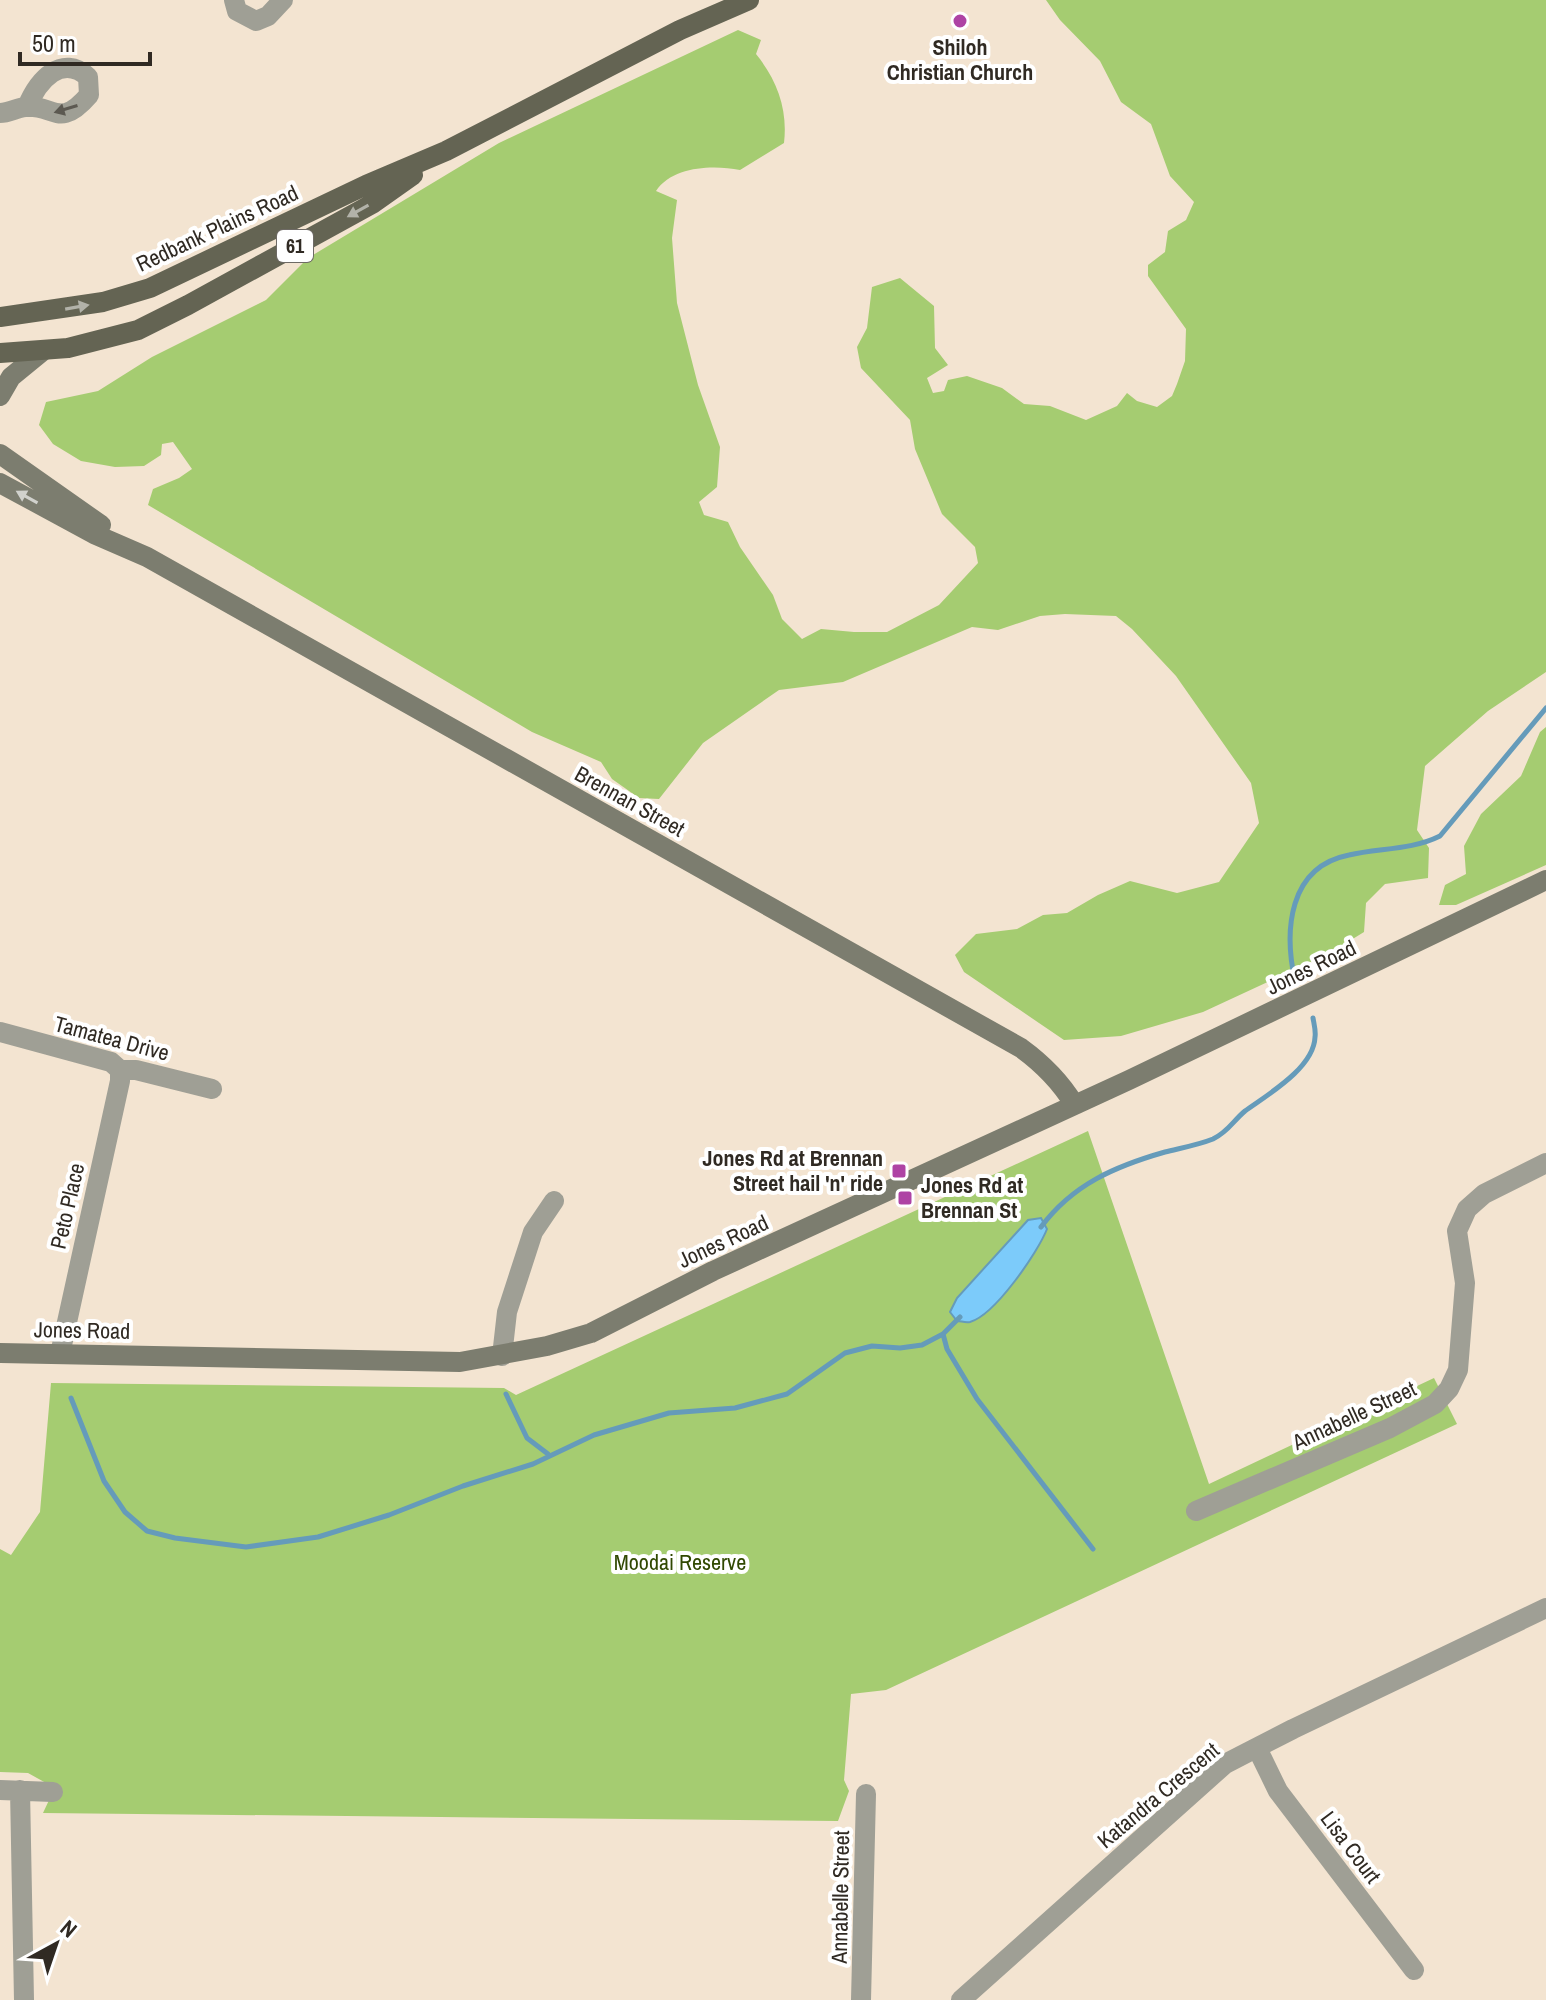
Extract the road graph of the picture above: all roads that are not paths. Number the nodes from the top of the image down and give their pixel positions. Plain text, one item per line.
1 (234, 0) edge
2 (283, 0) edge
3 (749, 0) edge
4 (27, 107) dead end
5 (0, 113) edge
6 (446, 151) junction
7 (0, 317) edge
8 (44, 350) junction
9 (0, 353) edge
10 (0, 396) edge
11 (1, 453) edge
12 (0, 483) edge
13 (147, 557) junction
14 (1546, 880) edge
15 (0, 1032) edge
16 (120, 1070) junction
17 (212, 1089) dead end
18 (1074, 1104) junction
19 (1546, 1163) edge
20 (554, 1201) dead end
21 (0, 1353) edge
22 (60, 1354) junction
23 (502, 1356) junction
24 (1196, 1511) dead end
25 (1546, 1608) edge
26 (1257, 1748) junction
27 (10, 1790) edge
28 (53, 1792) dead end
29 (866, 1794) dead end
30 (1414, 1970) dead end
31 (24, 2000) edge
32 (861, 2000) edge
33 (961, 2000) edge

1 - 2 street
3 - 6 main road, Redbank Plains Road / 61
4 - 5 street
7 -> 6 main road, Redbank Plains Road / 61
6 -> 8 main road, Redbank Plains Road / 61
8 - 9 main road, Redbank Plains Road / 61
8 - 10 street
11 - 13 street, Brennan Street
13 -> 12 street, Brennan Street
13 - 18 street, Brennan Street
14 - 18 street, Jones Road
15 - 16 street, Tamatea Drive
16 - 17 street, Tamatea Drive
16 - 22 street, Peto Place
18 - 23 street, Jones Road
19 - 24 street, Annabelle Street
20 - 23 street
21 - 22 street, Jones Road
22 - 23 street, Jones Road
25 - 26 street, Katandra Crescent
26 - 30 street, Lisa Court
26 - 33 street, Katandra Crescent
27 - 28 street
27 - 31 street
29 - 32 street, Annabelle Street

